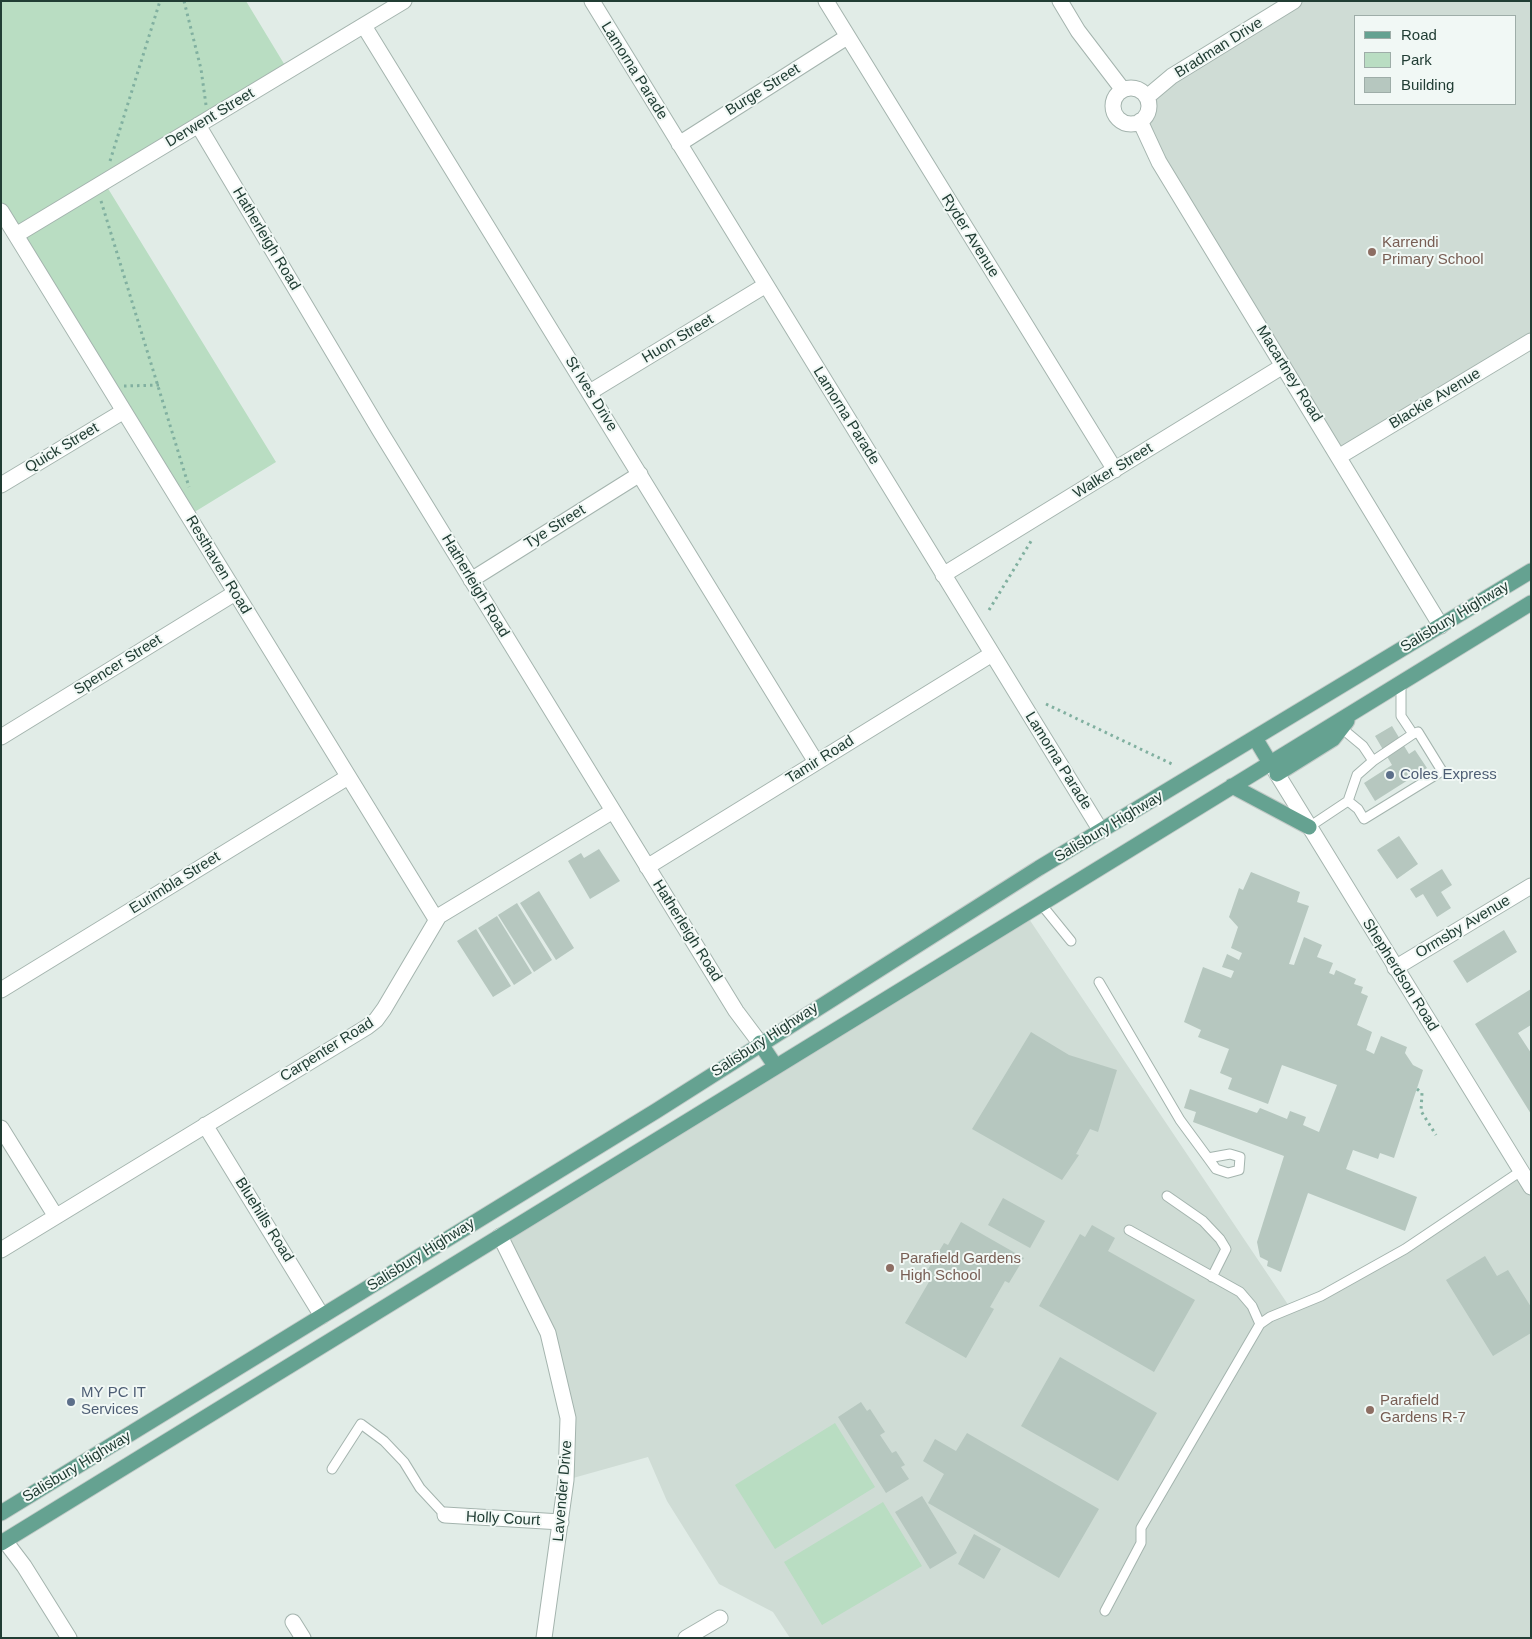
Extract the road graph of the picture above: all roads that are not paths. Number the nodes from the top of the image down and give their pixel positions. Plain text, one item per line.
1 (404, 1) edge
2 (592, 1) edge
3 (826, 1) edge
4 (1060, 1) edge
5 (1294, 1) edge
6 (364, 26) junction
7 (848, 37) junction
8 (1123, 90) junction
9 (1147, 97) junction
10 (1140, 121) junction
11 (198, 125) junction
12 (679, 144) junction
13 (1, 211) edge
14 (16, 235) junction
15 (766, 285) junction
16 (1531, 341) edge
17 (1283, 366) junction
18 (590, 392) junction
19 (124, 411) junction
20 (1340, 456) junction
21 (1115, 470) junction
22 (640, 474) junction
23 (1, 485) edge
24 (1531, 571) edge
25 (943, 575) junction
26 (471, 580) junction
27 (235, 593) junction
28 (1531, 603) edge
29 (1441, 626) junction
30 (1456, 649) junction
31 (992, 654) junction
32 (1401, 683) junction
33 (1338, 726) junction
34 (1413, 734) junction
35 (1, 737) edge
36 (1255, 738) junction
37 (1373, 761) junction
38 (816, 762) junction
39 (1274, 769) junction
40 (348, 777) junction
41 (1232, 786) junction
42 (1348, 801) junction
43 (612, 811) junction
44 (1309, 827) junction
45 (1101, 830) junction
46 (647, 867) junction
47 (1531, 886) edge
48 (1041, 904) junction
49 (436, 919) junction
50 (1072, 941) dead end
51 (1395, 968) junction
52 (1099, 982) dead end
53 (1, 990) edge
54 (760, 1043) junction
55 (776, 1067) junction
56 (205, 1125) junction
57 (1, 1128) edge
58 (1208, 1158) dead end
59 (1526, 1168) edge
60 (1531, 1188) edge
61 (1168, 1196) dead end
62 (486, 1215) junction
63 (55, 1216) junction
64 (1129, 1230) dead end
65 (500, 1236) junction
66 (1, 1250) edge
67 (1212, 1276) junction
68 (322, 1316) junction
69 (1260, 1324) junction
70 (336, 1337) junction
71 (332, 1469) dead end
72 (1, 1513) edge
73 (445, 1516) joint
74 (561, 1522) junction
75 (2, 1540) edge
76 (1105, 1611) dead end
77 (720, 1618) dead end
78 (293, 1622) dead end
79 (69, 1638) edge
80 (303, 1638) edge
81 (544, 1638) edge
82 (686, 1638) edge

1 - 6 street, Derwent Street
2 - 12 street, Lamorna Parade
3 - 7 street, Ryder Avenue
4 - 8 street
5 - 9 street, Bradman Drive
6 - 11 street, Derwent Street
6 - 18 street, St Ives Drive
7 - 12 street, Burge Street
7 - 21 street, Ryder Avenue
8 - 9 street
8 - 10 street
9 - 10 street
10 - 17 street, Macartney Road
11 - 14 street, Derwent Street
11 - 26 street, Hatherleigh Road
12 - 15 street, Lamorna Parade
13 - 14 street, Resthaven Road
14 - 19 street, Resthaven Road
15 - 18 street, Huon Street
15 - 25 street, Lamorna Parade
16 - 20 street, Blackie Avenue
17 - 20 street, Macartney Road
17 - 21 street, Walker Street
18 - 22 street, St Ives Drive
19 - 23 street, Quick Street
19 - 27 street, Resthaven Road
20 - 29 street, Macartney Road
21 - 25 street, Walker Street
22 - 26 street, Tye Street
22 - 38 street, St Ives Drive
24 - 29 main road, Salisbury Highway
25 - 31 street, Lamorna Parade
26 - 43 street, Hatherleigh Road
27 - 35 street, Spencer Street
27 - 40 street, Resthaven Road
28 - 30 main road, Salisbury Highway
29 - 30 main road
29 - 36 main road, Salisbury Highway
30 - 32 main road, Salisbury Highway
31 - 38 street, Tamir Road
31 - 45 street, Lamorna Parade
32 - 33 main road, Salisbury Highway
32 - 34 lane
33 - 37 lane
33 - 39 main road, Salisbury Highway
34 - 37 lane
34 - 42 lane
36 - 39 main road
36 - 45 main road, Salisbury Highway
37 - 42 lane
38 - 46 street, Tamir Road
39 - 41 main road, Salisbury Highway
39 - 44 street, Shepherdson Road
40 - 49 street, Resthaven Road
40 - 53 street, Eurimbla Street
41 - 44 main road
41 - 48 main road, Salisbury Highway
42 - 44 lane
43 - 46 street, Hatherleigh Road
43 - 49 street, Carpenter Road
44 - 51 street, Shepherdson Road
45 - 54 main road, Salisbury Highway
46 - 54 street, Hatherleigh Road
47 - 51 street, Ormsby Avenue
48 - 50 lane
48 - 55 main road, Salisbury Highway
49 - 56 street, Carpenter Road
51 - 59 street, Shepherdson Road
52 - 58 lane
54 - 55 main road
54 - 62 main road, Salisbury Highway
55 - 65 main road, Salisbury Highway
56 - 63 street, Carpenter Road
56 - 68 street, Bluehills Road
57 - 63 street
59 - 60 street, Shepherdson Road
59 - 69 lane
61 - 67 lane
62 - 65 main road
62 - 68 main road, Salisbury Highway
63 - 66 street, Carpenter Road
64 - 67 lane
65 - 70 main road, Salisbury Highway
65 - 74 street, Lavender Drive
67 - 69 lane
68 - 70 main road
68 - 72 main road, Salisbury Highway
69 - 76 lane
70 - 75 main road, Salisbury Highway
71 - 73 lane
73 - 74 street, Holly Court
74 - 81 street, Lavender Drive
75 - 79 street
77 - 82 street
78 - 80 street

